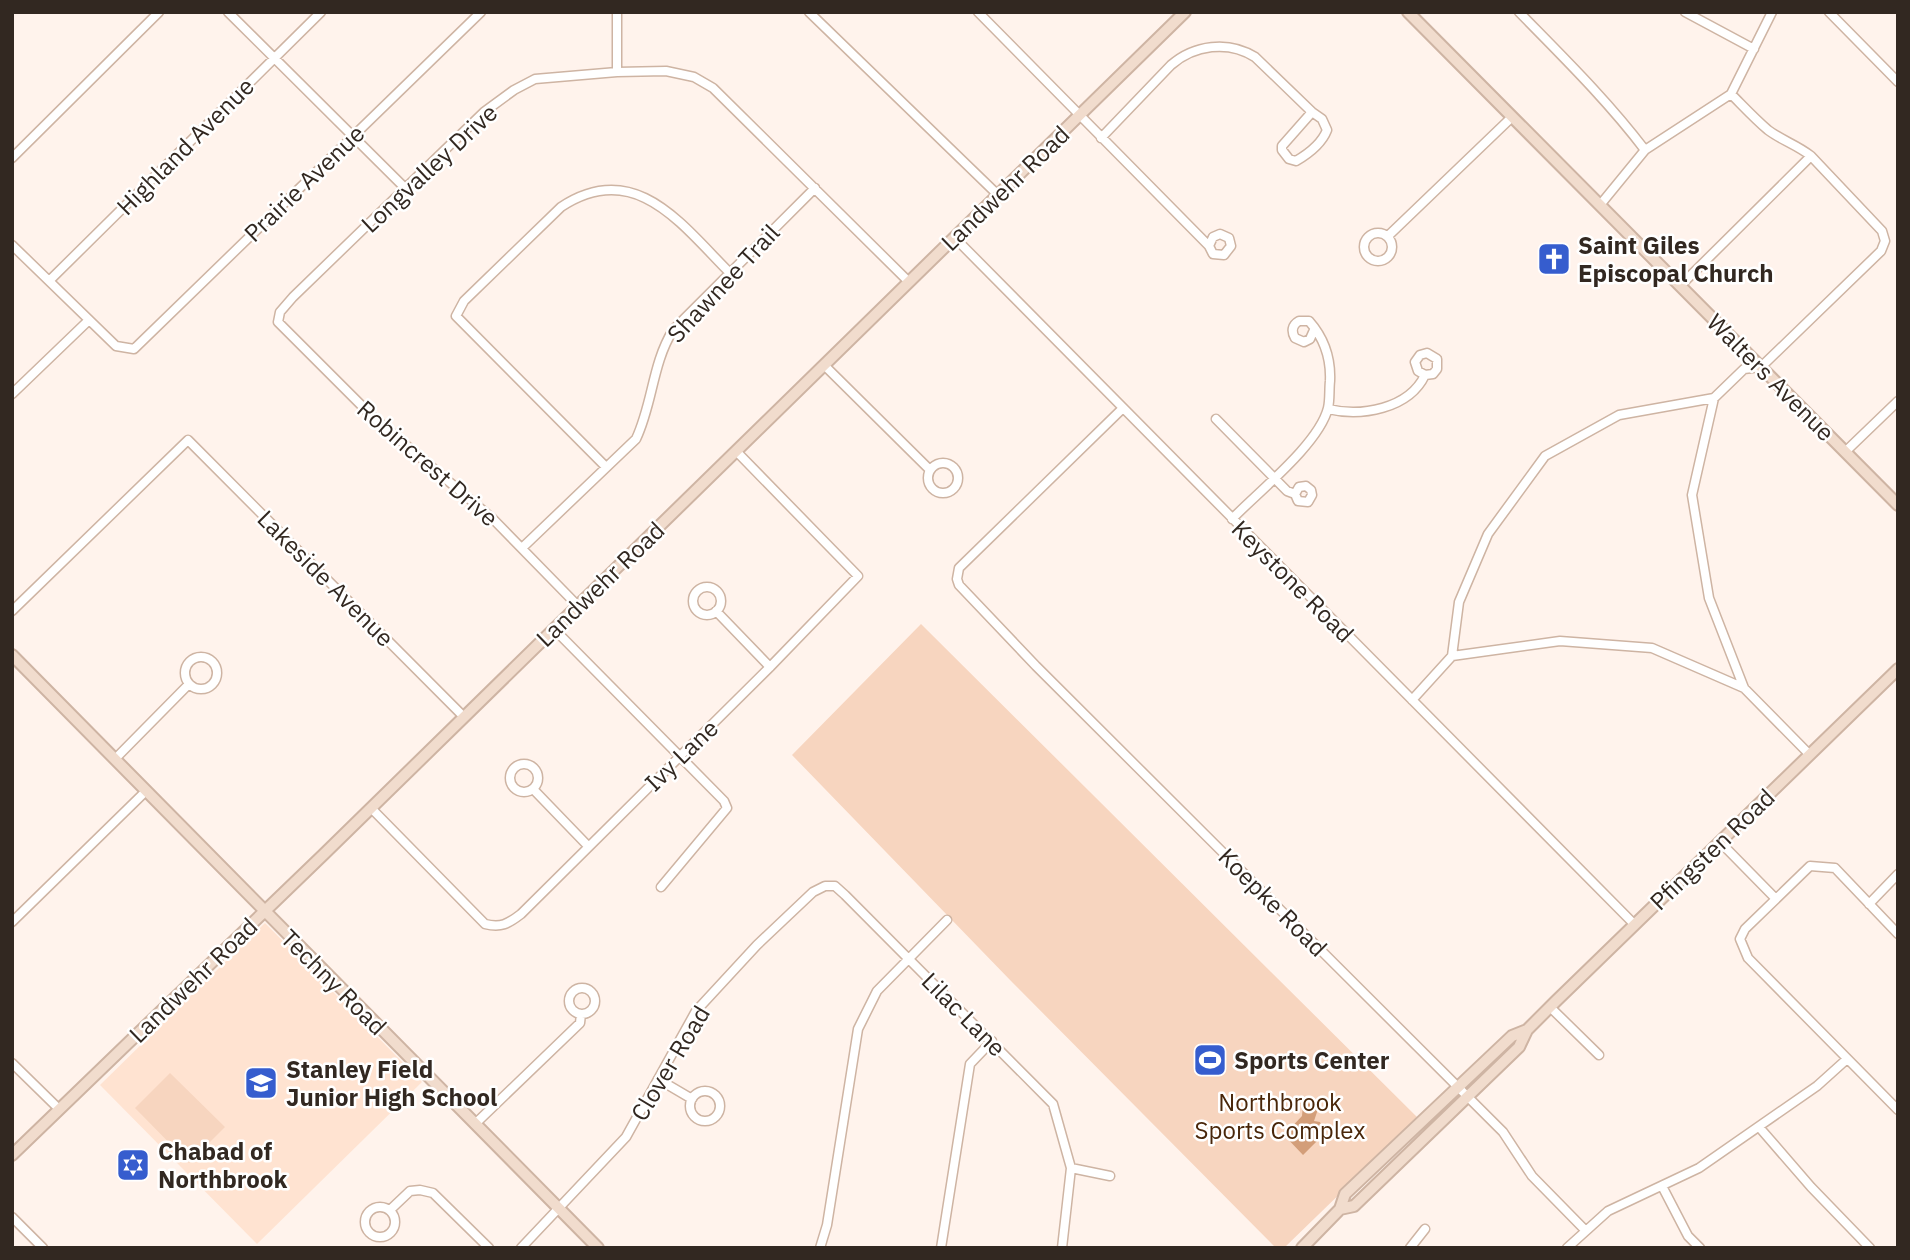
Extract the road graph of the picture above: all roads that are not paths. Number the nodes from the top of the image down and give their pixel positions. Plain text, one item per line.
1 (159, 12) edge
2 (229, 12) edge
3 (321, 12) edge
4 (481, 12) edge
5 (617, 12) edge
6 (808, 12) edge
7 (978, 12) edge
8 (1185, 12) edge
9 (1408, 12) edge
10 (1519, 12) edge
11 (1685, 12) edge
12 (1772, 12) edge
13 (1829, 12) edge
14 (1755, 49) junction
15 (275, 57) junction
16 (617, 72) junction
17 (1898, 82) edge
18 (1731, 94) junction
19 (1312, 112) junction
20 (1080, 115) junction
21 (1511, 117) junction
22 (353, 136) junction
23 (1101, 138) junction
24 (1645, 150) junction
25 (1811, 156) junction
26 (12, 159) edge
27 (815, 188) junction
28 (406, 190) junction
29 (998, 195) junction
30 (1600, 205) junction
31 (1388, 236) dead end
32 (954, 237) junction
33 (12, 245) edge
34 (1209, 246) dead end
35 (729, 272) junction
36 (50, 280) junction
37 (908, 281) junction
38 (1680, 285) junction
39 (89, 320) junction
40 (278, 322) joint
41 (1314, 330) dead end
42 (824, 365) junction
43 (1761, 367) junction
44 (1425, 376) dead end
45 (12, 394) edge
46 (1714, 398) junction
47 (1898, 401) edge
48 (1122, 409) junction
49 (1328, 409) junction
50 (1216, 419) dead end
51 (736, 451) junction
52 (1845, 452) junction
53 (606, 467) junction
54 (930, 470) dead end
55 (1273, 478) junction
56 (1295, 494) dead end
57 (1898, 505) edge
58 (1232, 519) junction
59 (522, 548) junction
60 (578, 606) junction
61 (12, 611) edge
62 (716, 611) dead end
63 (554, 629) junction
64 (12, 655) edge
65 (1452, 656) junction
66 (770, 667) junction
67 (1898, 670) edge
68 (188, 684) junction
69 (1744, 688) junction
70 (1412, 701) junction
71 (464, 717) junction
72 (1809, 754) junction
73 (679, 756) junction
74 (115, 759) junction
75 (533, 789) dead end
76 (146, 791) junction
77 (371, 808) junction
78 (1720, 842) junction
79 (588, 846) junction
80 (1898, 874) edge
81 (825, 886) joint
82 (661, 887) dead end
83 (1776, 899) junction
84 (1869, 904) junction
85 (265, 912) junction
86 (947, 920) dead end
87 (12, 922) edge
88 (1633, 924) junction
89 (1898, 934) edge
90 (908, 958) junction
91 (1550, 1007) junction
92 (581, 1014) dead end
93 (1527, 1030) junction
94 (992, 1041) junction
95 (1599, 1055) dead end
96 (1847, 1059) junction
97 (12, 1063) edge
98 (658, 1079) junction
99 (1457, 1087) junction
100 (1468, 1097) junction
101 (692, 1099) dead end
102 (59, 1109) junction
103 (1898, 1110) edge
104 (475, 1124) junction
105 (1759, 1127) junction
106 (1407, 1136) junction
107 (1418, 1147) junction
108 (12, 1155) edge
109 (1071, 1168) junction
110 (1110, 1177) dead end
111 (1662, 1186) junction
112 (558, 1208) junction
113 (1340, 1209) junction
114 (390, 1210) dead end
115 (12, 1217) edge
116 (1425, 1229) dead end
117 (1585, 1230) junction
118 (43, 1248) edge
119 (489, 1248) edge
120 (521, 1248) edge
121 (598, 1248) edge
122 (820, 1248) edge
123 (941, 1248) edge
124 (1062, 1248) edge
125 (1302, 1248) edge
126 (1410, 1248) edge
127 (1567, 1248) edge
128 (1700, 1248) edge
129 (1870, 1248) edge

1 - 26 street
2 - 15 street
3 - 15 street, Highland Avenue
4 - 22 street, Prairie Avenue
5 - 16 street
6 - 29 street
7 - 20 street
8 - 20 main road, Landwehr Road
9 - 21 main road, Walters Avenue
10 - 24 street
11 - 14 street
12 - 14 street
13 - 17 street
14 - 18 street
15 - 22 street
15 - 36 street, Highland Avenue
16 - 27 street, Longvalley Drive
16 - 28 street, Longvalley Drive
18 - 24 street
18 - 25 street
19 - 19 street
19 - 23 street
20 - 23 street
20 - 29 main road, Landwehr Road
21 - 30 main road, Walters Avenue
21 - 31 street
22 - 28 street
22 - 39 street, Prairie Avenue
23 - 34 street
24 - 30 street
25 - 38 street
25 - 43 street
27 - 35 street, Shawnee Trail
27 - 37 street, Longvalley Drive
28 - 40 street, Longvalley Drive
29 - 32 main road, Landwehr Road
30 - 38 main road, Walters Avenue
32 - 37 main road, Landwehr Road
32 - 48 street, Keystone Road
33 - 36 street
35 - 53 street, Shawnee Trail
35 - 53 street
36 - 39 street
37 - 42 main road, Landwehr Road
38 - 43 main road, Walters Avenue
39 - 45 street
40 - 59 street, Robincrest Drive
41 - 49 street
42 - 51 main road, Landwehr Road
42 - 54 street
43 - 46 street
43 - 52 main road, Walters Avenue
44 - 49 street
46 - 65 street
46 - 69 street
47 - 52 street
48 - 58 street, Keystone Road
48 - 99 street, Koepke Road
49 - 55 street
50 - 55 street
51 - 60 main road, Landwehr Road
51 - 66 street, Ivy Lane
52 - 57 main road, Walters Avenue
53 - 59 street, Shawnee Trail
55 - 56 street
55 - 58 street
58 - 70 street, Keystone Road
59 - 60 street, Robincrest Drive
60 - 63 main road, Landwehr Road
61 - 71 street, Lakeside Avenue
62 - 66 street
63 - 71 main road, Landwehr Road
63 - 73 street
64 - 74 main road, Techny Road
65 - 69 street
65 - 70 street
66 - 73 street, Ivy Lane
67 - 72 main road, Pfingsten Road
68 - 68 street
68 - 74 street
69 - 72 street
70 - 88 street, Keystone Road
71 - 77 main road, Landwehr Road
72 - 78 main road, Pfingsten Road
73 - 79 street, Ivy Lane
73 - 82 street
74 - 76 main road, Techny Road
75 - 79 street
76 - 85 main road, Techny Road
76 - 87 street
77 - 79 street, Ivy Lane
77 - 85 main road, Landwehr Road
78 - 83 street
78 - 88 main road, Pfingsten Road
80 - 84 street
81 - 90 street, Lilac Lane
81 - 98 street, Clover Road
83 - 84 street
83 - 96 street
84 - 89 street
85 - 102 main road, Landwehr Road
85 - 104 main road, Techny Road
86 - 90 street
88 - 91 main road, Pfingsten Road
90 - 94 street, Lilac Lane
90 - 122 street
91 - 93 main road, Pfingsten Road
91 - 95 street
92 - 104 street
93 - 99 main road, Pfingsten Road
93 - 100 main road, Pfingsten Road
94 - 109 street, Lilac Lane
94 - 123 street
96 - 103 street
96 - 105 street
97 - 102 street
98 - 101 street
98 - 112 street, Clover Road
99 - 100 street, Koepke Road
99 - 106 main road, Pfingsten Road
100 - 107 main road, Pfingsten Road
100 - 117 street, Koepke Road
102 - 108 main road, Landwehr Road
104 - 112 main road, Techny Road
105 - 111 street
105 - 129 street
106 - 107 main road
106 - 113 main road, Pfingsten Road
107 - 113 main road, Pfingsten Road
109 - 110 street
109 - 124 street
111 - 117 street
111 - 128 street
112 - 120 street, Clover Road
112 - 121 main road, Techny Road
113 - 125 main road, Pfingsten Road
114 - 119 street
115 - 118 street
116 - 126 street
117 - 127 street

